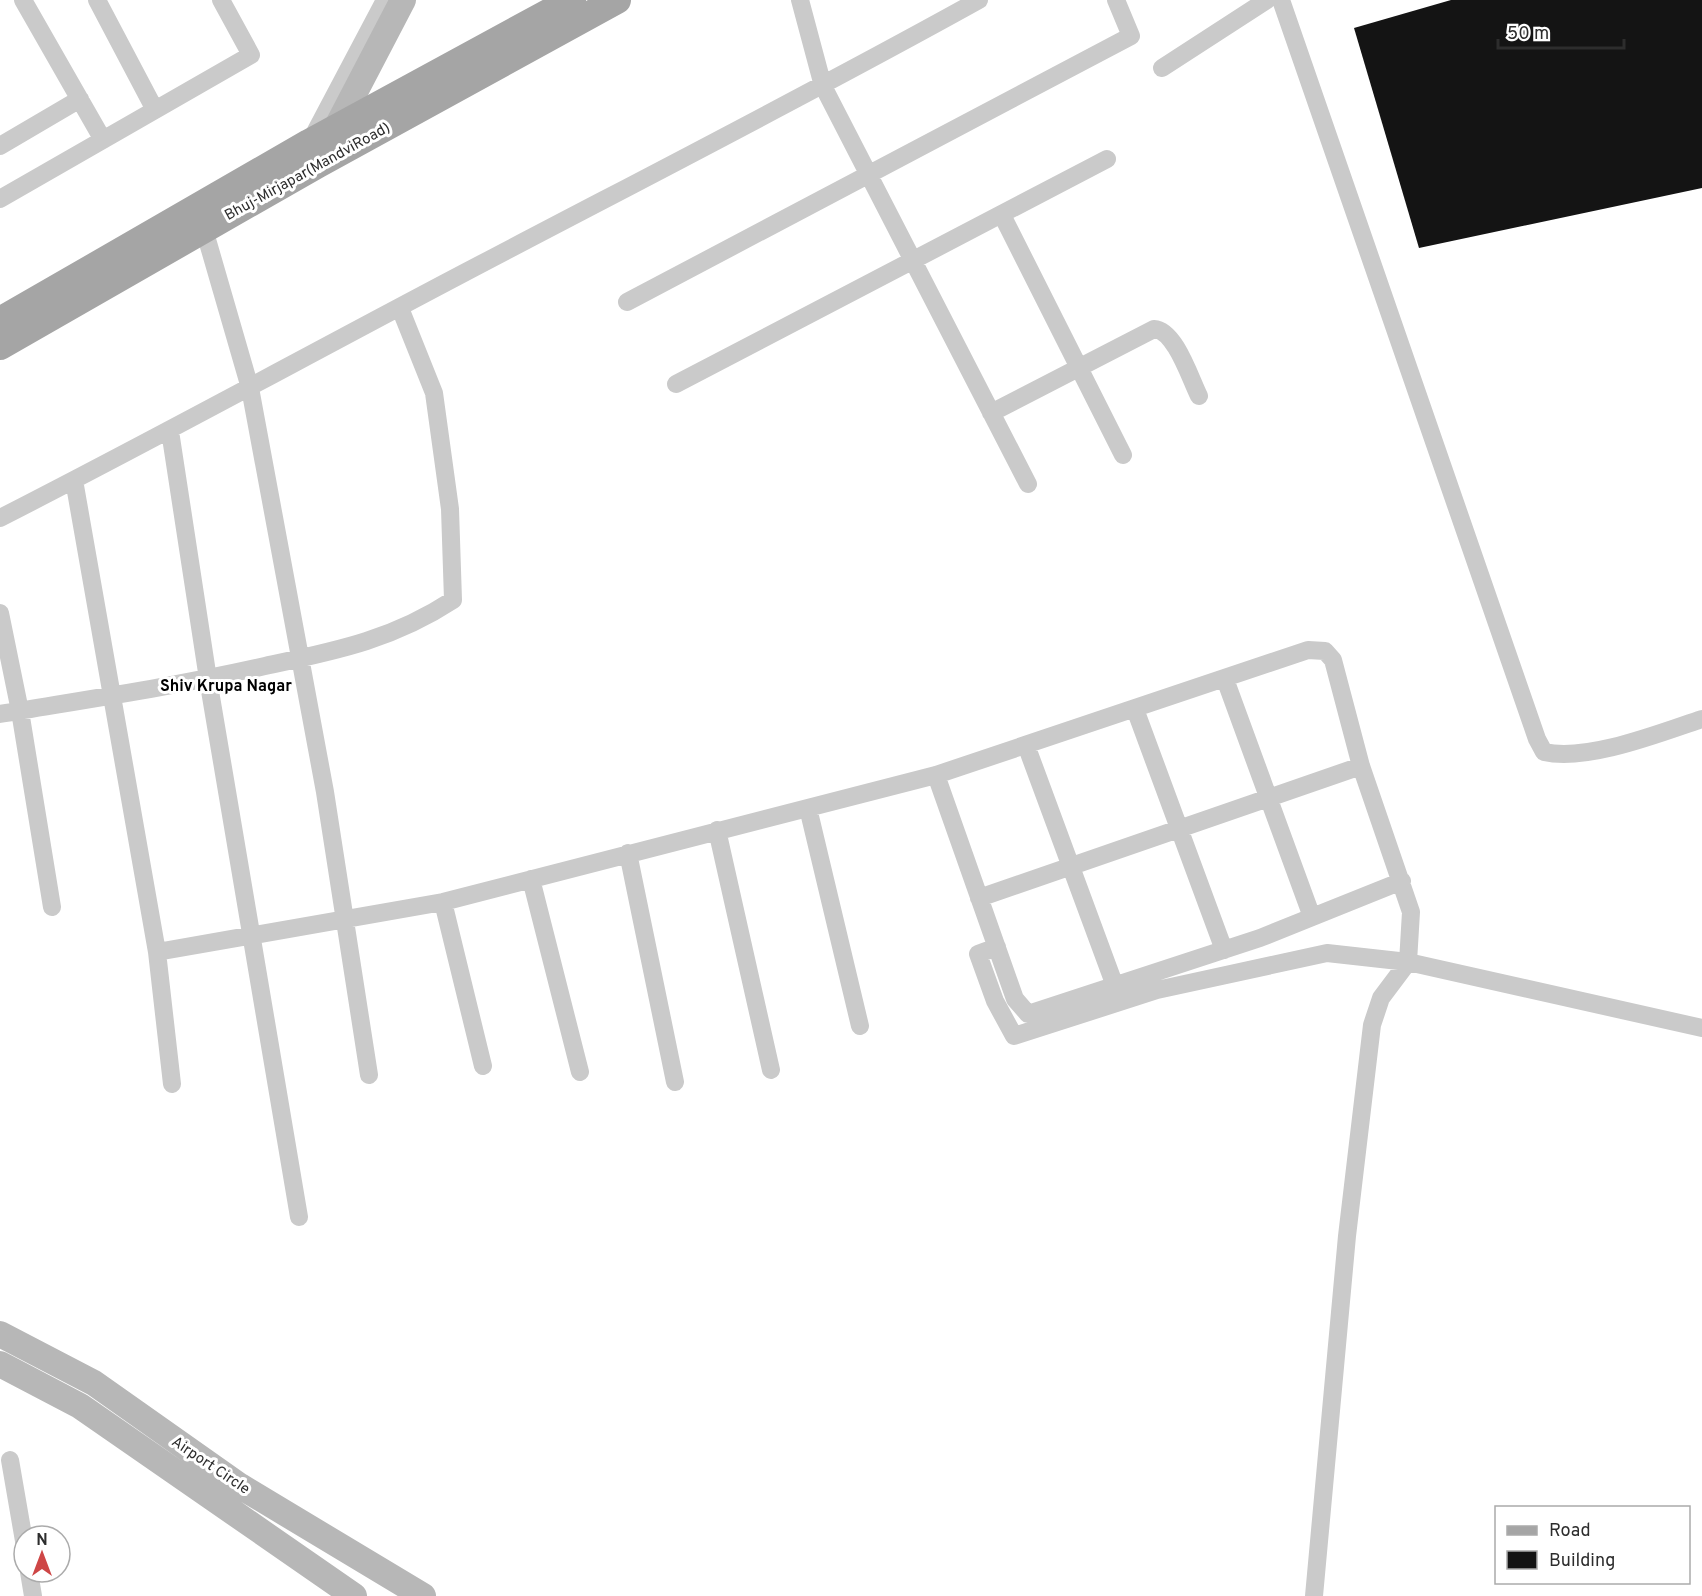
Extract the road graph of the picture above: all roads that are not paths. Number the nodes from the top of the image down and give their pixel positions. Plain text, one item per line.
1 (23, 0) edge
2 (97, 0) edge
3 (221, 0) edge
4 (385, 0) edge
5 (403, 0) edge
6 (572, 0) edge
7 (617, 0) edge
8 (800, 0) edge
9 (979, 0) edge
10 (1116, 0) edge
11 (1267, 0) edge
12 (1281, 0) edge
13 (1162, 68) dead end
14 (824, 86) junction
15 (80, 99) junction
16 (154, 110) junction
17 (335, 129) junction
18 (103, 140) junction
19 (0, 146) edge
20 (313, 154) junction
21 (1107, 159) dead end
22 (868, 174) junction
23 (0, 199) edge
24 (1002, 215) junction
25 (204, 229) junction
26 (914, 262) junction
27 (627, 302) dead end
28 (400, 308) junction
29 (0, 321) edge
30 (0, 346) edge
31 (1081, 369) junction
32 (676, 384) dead end
33 (250, 388) junction
34 (1199, 396) dead end
35 (991, 413) junction
36 (170, 431) junction
37 (1123, 455) dead end
38 (74, 480) junction
39 (1028, 484) dead end
40 (0, 518) edge
41 (0, 613) edge
42 (300, 658) junction
43 (208, 679) junction
44 (1225, 679) junction
45 (111, 695) junction
46 (1135, 709) junction
47 (20, 711) junction
48 (0, 714) edge
49 (1702, 719) edge
50 (1026, 745) junction
51 (1361, 766) junction
52 (936, 775) junction
53 (1269, 799) junction
54 (808, 808) junction
55 (1180, 829) junction
56 (717, 830) junction
57 (628, 853) junction
58 (1071, 867) junction
59 (531, 879) junction
60 (1402, 881) junction
61 (980, 898) junction
62 (442, 902) junction
63 (52, 907) dead end
64 (1312, 918) junction
65 (342, 920) junction
66 (251, 936) junction
67 (997, 947) junction
68 (1224, 950) junction
69 (157, 952) junction
70 (1408, 962) junction
71 (1115, 986) junction
72 (860, 1026) dead end
73 (1702, 1028) edge
74 (483, 1066) dead end
75 (771, 1070) dead end
76 (580, 1072) dead end
77 (369, 1075) dead end
78 (675, 1082) dead end
79 (172, 1084) dead end
80 (299, 1216) dead end
81 (0, 1334) edge
82 (0, 1364) edge
83 (10, 1460) dead end
84 (21, 1524) edge
85 (354, 1596) edge
86 (423, 1596) edge
87 (1314, 1596) edge

1 - 15 street
2 - 16 street
3 - 16 street
4 - 20 street
5 - 17 main road
6 - 17 main road, Bhuj-Mirjapar(MandviRoad)
7 - 20 main road, Bhuj-Mirjapar(MandviRoad)
8 - 14 street
9 - 14 street
10 - 22 street
11 - 13 street
12 - 49 street
14 - 22 street
14 - 28 street
15 - 18 street
15 - 19 street
16 - 18 street
17 - 20 main road, Bhuj-Mirjapar(MandviRoad)
18 - 23 street
20 - 25 main road, Bhuj-Mirjapar(MandviRoad)
20 - 29 main road, Bhuj-Mirjapar(MandviRoad)
21 - 24 street
22 - 26 street
22 - 27 street
24 - 26 street
24 - 31 street
25 - 30 main road, Bhuj-Mirjapar(MandviRoad)
25 - 33 street
26 - 32 street
26 - 35 street
28 - 33 street
28 - 42 street
31 - 34 street
31 - 35 street
31 - 37 street
33 - 36 street
33 - 42 street
35 - 39 street
36 - 38 street
36 - 43 street
38 - 40 street
38 - 45 street
41 - 47 street
42 - 43 street
42 - 65 street
43 - 45 street
43 - 66 street
44 - 46 street
44 - 51 street
44 - 53 street
45 - 47 street
45 - 69 street
46 - 50 street
46 - 55 street
47 - 48 street
47 - 63 street
50 - 52 street
50 - 58 street
51 - 53 street
51 - 60 street
52 - 54 street
52 - 61 street
53 - 55 street
53 - 64 street
54 - 56 street
54 - 72 street
55 - 58 street
55 - 68 street
56 - 57 street
56 - 75 street
57 - 59 street
57 - 78 street
58 - 61 street
58 - 71 street
59 - 62 street
59 - 76 street
60 - 64 street
60 - 70 street
61 - 67 street
62 - 65 street
62 - 74 street
64 - 68 street
65 - 66 street
65 - 77 street
66 - 69 street
66 - 80 street
67 - 70 street
67 - 71 street
68 - 71 street
69 - 79 street
70 - 73 street
70 - 87 street
81 - 86 main road, Airport Circle
82 - 85 main road, Airport Circle
83 - 84 street

